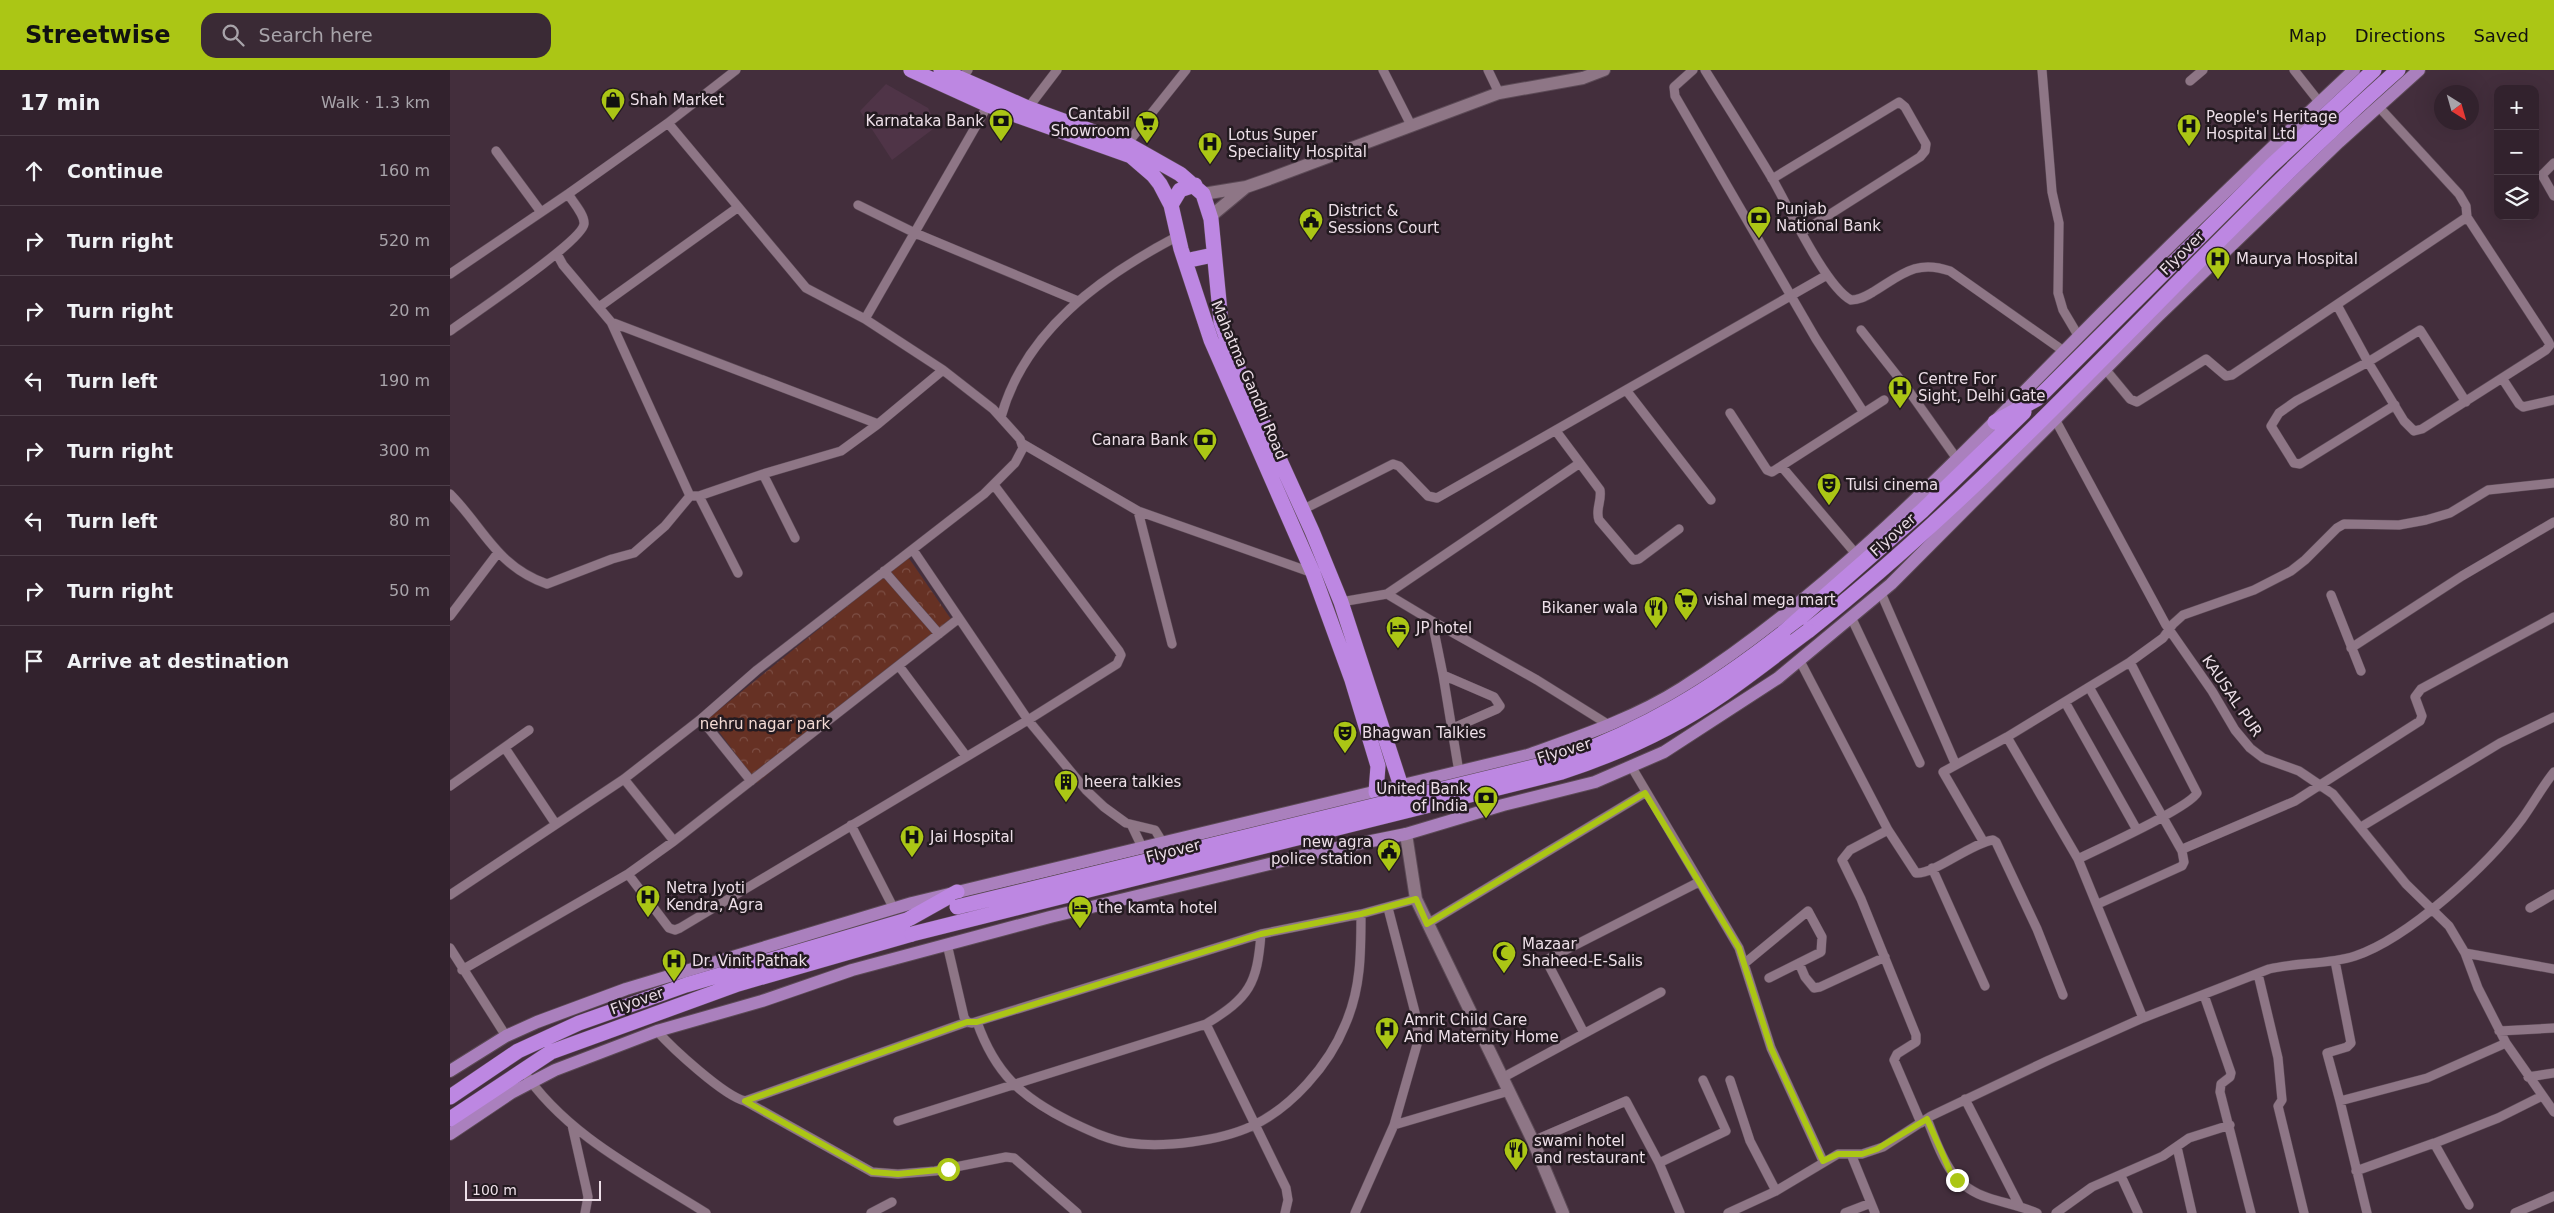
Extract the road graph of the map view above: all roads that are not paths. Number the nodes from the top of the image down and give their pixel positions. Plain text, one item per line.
1 (736, 70) edge
2 (911, 70) edge
3 (941, 70) edge
4 (1057, 70) edge
5 (1186, 70) edge
6 (1383, 70) edge
7 (1488, 70) edge
8 (1604, 70) edge
9 (1693, 70) edge
10 (1705, 70) edge
11 (2042, 70) edge
12 (2203, 70) edge
13 (2294, 70) edge
14 (2354, 70) edge
15 (2374, 70) edge
16 (2398, 70) edge
17 (2418, 70) edge
18 (965, 74) edge
19 (2190, 81) dead end
20 (1499, 93) junction
21 (2320, 103) junction
22 (988, 105) junction
23 (2378, 106) junction
24 (1028, 108) junction
25 (668, 122) junction
26 (1411, 125) junction
27 (1127, 144) junction
28 (496, 151) dead end
29 (2554, 163) edge
30 (1772, 179) junction
31 (1246, 187) junction
32 (1199, 190) junction
33 (568, 194) junction
34 (2554, 196) edge
35 (858, 205) dead end
36 (1170, 205) junction
37 (737, 208) junction
38 (541, 212) junction
39 (1211, 216) junction
40 (2467, 217) junction
41 (1802, 232) junction
42 (915, 233) junction
43 (1178, 236) junction
44 (557, 254) junction
45 (1213, 256) junction
46 (1186, 261) junction
47 (450, 274) edge
48 (1827, 275) junction
49 (1791, 296) junction
50 (1078, 301) junction
51 (2338, 305) junction
52 (599, 307) junction
53 (865, 319) junction
54 (611, 322) junction
55 (450, 330) edge
56 (1861, 330) dead end
57 (2079, 337) junction
58 (2064, 352) junction
59 (2368, 362) junction
60 (942, 370) junction
61 (2106, 370) junction
62 (2502, 378) junction
63 (1626, 390) junction
64 (2037, 399) junction
65 (1884, 400) dead end
66 (2554, 400) edge
67 (2466, 402) junction
68 (2395, 406) junction
69 (1730, 413) dead end
70 (1864, 413) junction
71 (1001, 417) junction
72 (2056, 421) junction
73 (1995, 422) junction
74 (878, 424) junction
75 (1556, 432) junction
76 (1023, 444) junction
77 (1958, 459) junction
78 (1580, 463) junction
79 (1782, 466) junction
80 (762, 474) junction
81 (2554, 483) edge
82 (994, 485) junction
83 (450, 494) edge
84 (694, 496) junction
85 (1711, 500) dead end
86 (1302, 510) junction
87 (1138, 511) junction
88 (2554, 522) edge
89 (1678, 529) dead end
90 (796, 538) dead end
91 (913, 550) junction
92 (497, 554) junction
93 (1856, 554) junction
94 (884, 571) junction
95 (1313, 573) junction
96 (738, 574) dead end
97 (1881, 593) junction
98 (1387, 594) junction
99 (2331, 595) dead end
100 (1341, 602) junction
101 (450, 616) edge
102 (2554, 617) edge
103 (1852, 619) junction
104 (958, 620) junction
105 (1432, 621) junction
106 (2170, 630) junction
107 (939, 634) junction
108 (1172, 644) dead end
109 (2351, 648) junction
110 (1800, 661) junction
111 (2130, 662) junction
112 (898, 666) junction
113 (2361, 671) dead end
114 (1443, 675) junction
115 (2089, 687) junction
116 (2065, 702) junction
117 (2554, 717) edge
118 (701, 719) junction
119 (1028, 720) junction
120 (1608, 725) junction
121 (1451, 729) junction
122 (529, 730) dead end
123 (2007, 737) junction
124 (505, 748) junction
125 (966, 756) junction
126 (1920, 763) dead end
127 (1955, 763) junction
128 (1631, 766) junction
129 (1459, 772) junction
130 (2554, 772) edge
131 (1440, 776) junction
132 (624, 779) junction
133 (751, 782) junction
134 (2321, 785) junction
135 (450, 786) edge
136 (1401, 786) junction
137 (1376, 792) junction
138 (1645, 793) junction
139 (1344, 800) junction
140 (2162, 817) junction
141 (1448, 821) junction
142 (555, 823) junction
143 (851, 825) junction
144 (1132, 826) junction
145 (2361, 827) junction
146 (1888, 830) junction
147 (2137, 830) junction
148 (1406, 834) junction
149 (674, 841) junction
150 (1983, 841) junction
151 (1163, 843) junction
152 (1355, 844) junction
153 (1142, 847) junction
154 (2182, 851) junction
155 (2078, 859) junction
156 (1932, 868) junction
157 (628, 874) junction
158 (1699, 882) junction
159 (2554, 894) edge
160 (450, 895) edge
161 (1416, 899) junction
162 (957, 900) junction
163 (2098, 904) junction
164 (1388, 908) junction
165 (2530, 908) dead end
166 (894, 909) junction
167 (2432, 909) junction
168 (1361, 914) junction
169 (1427, 924) junction
170 (910, 927) junction
171 (1261, 934) junction
172 (947, 944) junction
173 (450, 948) edge
174 (2465, 953) junction
175 (1885, 957) junction
176 (452, 958) edge
177 (2335, 961) junction
178 (1745, 963) junction
179 (1799, 963) junction
180 (2554, 969) edge
181 (462, 970) junction
182 (2258, 974) junction
183 (1768, 978) dead end
184 (1985, 986) dead end
185 (1661, 992) dead end
186 (2063, 995) dead end
187 (2204, 995) junction
188 (547, 1018) junction
189 (592, 1018) junction
190 (2143, 1018) junction
191 (967, 1022) junction
192 (977, 1022) junction
193 (1206, 1024) junction
194 (2554, 1028) edge
195 (657, 1031) junction
196 (2499, 1031) junction
197 (1584, 1033) junction
198 (506, 1036) junction
199 (2506, 1043) junction
200 (522, 1069) junction
201 (450, 1071) edge
202 (2554, 1074) edge
203 (2528, 1077) junction
204 (1502, 1078) junction
205 (1703, 1080) dead end
206 (1730, 1080) dead end
207 (531, 1082) junction
208 (1014, 1085) junction
209 (1509, 1092) junction
210 (2542, 1096) junction
211 (450, 1097) edge
212 (1964, 1100) junction
213 (745, 1101) junction
214 (2340, 1101) junction
215 (2554, 1112) edge
216 (450, 1119) edge
217 (898, 1121) dead end
218 (1924, 1121) junction
219 (572, 1124) junction
220 (2230, 1124) junction
221 (1254, 1125) junction
222 (1394, 1125) junction
223 (450, 1134) edge
224 (1533, 1141) junction
225 (2435, 1143) junction
226 (2177, 1147) junction
227 (1851, 1154) junction
228 (1823, 1161) junction
229 (1659, 1163) junction
230 (2356, 1171) junction
231 (2122, 1176) junction
232 (1776, 1191) junction
233 (2554, 1196) edge
234 (892, 1202) dead end
235 (1871, 1203) junction
236 (2469, 1204) dead end
237 (2019, 1205) junction
238 (1748, 1209) edge
239 (585, 1213) edge
240 (706, 1213) edge
241 (871, 1213) edge
242 (1077, 1213) edge
243 (1286, 1213) edge
244 (1355, 1213) edge
245 (1563, 1213) edge
246 (1680, 1213) edge
247 (1728, 1213) edge
248 (1845, 1213) edge
249 (1875, 1213) edge
250 (2037, 1213) edge
251 (2056, 1213) edge
252 (2138, 1213) edge
253 (2192, 1213) edge
254 (2250, 1213) edge
255 (2304, 1213) edge
256 (2366, 1213) edge
257 (2515, 1213) edge

1 - 25 street
2 - 22 highway, Mahatma Gandhi Road
3 - 18 highway
4 - 24 street
5 - 27 street
6 - 26 street
7 - 20 street
8 - 20 street
9 - 49 street
10 - 30 street
11 - 57 street
12 - 19 street
13 - 21 street
14 - 21 main road
15 - 64 highway, Flyover
16 - 170 highway, Flyover, bridge
17 - 23 main road
18 - 24 highway
20 - 26 street
21 - 57 main road
22 - 36 highway, Mahatma Gandhi Road
22 - 42 street
23 - 40 street
23 - 61 main road
24 - 27 highway
25 - 33 street
25 - 37 street
26 - 31 street
27 - 32 highway
28 - 38 street
29 - 34 street
30 - 41 street
30 - 41 street
31 - 32 street
31 - 39 street
32 - 36 highway
32 - 39 highway, Mahatma Gandhi Road
33 - 38 street
33 - 44 street
35 - 42 street
36 - 43 highway, Mahatma Gandhi Road
37 - 52 street
37 - 53 street
38 - 47 street
39 - 45 highway, Mahatma Gandhi Road
40 - 51 street
40 - 62 street
41 - 48 street
42 - 50 street
42 - 53 street
43 - 46 highway, Mahatma Gandhi Road
43 - 50 street
44 - 52 street
44 - 55 street
45 - 46 highway
45 - 86 highway, Mahatma Gandhi Road
46 - 95 highway, Mahatma Gandhi Road
48 - 49 street
48 - 58 street
49 - 63 street
49 - 70 street
50 - 71 street
51 - 59 street
51 - 61 street
52 - 54 street
53 - 60 street
54 - 74 street
54 - 84 street
56 - 77 street
57 - 58 main road
58 - 73 main road
59 - 67 street
59 - 68 street
59 - 68 street
60 - 71 street
60 - 74 street
61 - 72 main road
62 - 66 street
62 - 67 street
63 - 75 street
63 - 85 street
64 - 73 highway
64 - 162 highway, Flyover, bridge
65 - 70 street
67 - 68 street
69 - 79 street
70 - 79 street
71 - 76 street
72 - 97 main road
72 - 106 street, KAUSAL PUR
73 - 77 main road
74 - 80 street
75 - 78 street
75 - 86 street
76 - 82 street
76 - 87 street
77 - 93 main road
78 - 89 street
78 - 98 street
79 - 93 street
80 - 84 street
80 - 90 street
81 - 106 street
82 - 91 street
82 - 119 street
83 - 92 street
84 - 92 street
84 - 96 street
86 - 100 highway, Mahatma Gandhi Road
87 - 95 street
87 - 108 street
88 - 109 street
91 - 94 street
91 - 104 street
92 - 101 street
93 - 120 main road
94 - 107 street
94 - 118 street
95 - 137 highway, Mahatma Gandhi Road
97 - 103 main road
97 - 127 street
98 - 100 street
98 - 105 street
99 - 109 street
100 - 136 highway, Mahatma Gandhi Road
102 - 134 street
103 - 110 main road
103 - 126 street
104 - 107 street
104 - 119 street
105 - 114 street
105 - 120 street
106 - 111 street
106 - 134 street, KAUSAL PUR
107 - 112 street
109 - 113 street
110 - 128 main road
110 - 146 street
111 - 115 street
111 - 140 street
112 - 125 street
112 - 133 street
114 - 121 street
114 - 121 street
115 - 116 street
115 - 140 street
116 - 123 street
116 - 147 street
117 - 145 street
118 - 132 street
118 - 133 street
119 - 125 street
119 - 144 street
120 - 129 main road
121 - 129 street
122 - 124 street
123 - 127 street
123 - 155 street
124 - 135 street
124 - 142 street
125 - 143 street
127 - 150 street
128 - 138 street
128 - 141 main road
129 - 131 main road
130 - 167 street
131 - 136 main road
131 - 141 main road
132 - 142 street
132 - 149 street
133 - 149 street
134 - 145 street, KAUSAL PUR
134 - 154 street
136 - 137 main road
137 - 139 main road
138 - 158 street
138 - 169 street
139 - 151 main road
139 - 152 main road
140 - 147 street
140 - 154 street
141 - 148 main road
142 - 160 street
143 - 157 street
143 - 166 street
144 - 151 street
144 - 153 street
145 - 167 street, KAUSAL PUR
146 - 156 street
146 - 175 street
147 - 155 street
148 - 152 main road
148 - 161 street
149 - 157 street
150 - 156 street
150 - 186 street
151 - 153 main road
152 - 172 main road
153 - 162 main road
154 - 163 street
155 - 163 street
156 - 184 street
157 - 181 street
158 - 178 street
158 - 197 street
159 - 165 street
161 - 164 street
161 - 169 street
162 - 166 main road
162 - 170 highway, Flyover
163 - 190 street
164 - 168 street
164 - 222 street
166 - 188 main road
167 - 174 street, KAUSAL PUR
167 - 177 street
168 - 171 street
168 - 221 street
169 - 204 street
170 - 189 highway
170 - 200 highway, Flyover
171 - 192 street
171 - 193 street
172 - 191 street
172 - 195 main road
173 - 176 street
174 - 180 street
174 - 196 street, KAUSAL PUR
175 - 179 street
175 - 218 street
176 - 181 street
177 - 182 street
177 - 214 street
178 - 179 street
178 - 228 street
179 - 183 street
181 - 198 street
182 - 187 street
182 - 255 street
185 - 197 street
187 - 190 street
187 - 220 street
188 - 189 street
188 - 198 main road
189 - 211 highway
190 - 212 street
191 - 192 street
191 - 213 street
192 - 208 street
193 - 208 street
193 - 221 street
194 - 196 street
195 - 207 main road
195 - 213 street
196 - 199 street, KAUSAL PUR
197 - 204 street
198 - 201 main road
199 - 203 street, KAUSAL PUR
199 - 214 street
200 - 207 street
200 - 216 highway, Flyover
202 - 203 street
203 - 210 street, KAUSAL PUR
204 - 209 street
205 - 229 street
206 - 232 street
207 - 219 street
207 - 223 main road
208 - 217 street
208 - 221 street
209 - 222 street
209 - 224 street
210 - 215 street, KAUSAL PUR
210 - 225 street
212 - 218 street
212 - 237 street
213 - 242 street
214 - 230 street
218 - 227 street
218 - 237 street
219 - 239 street
219 - 240 street
220 - 226 street
220 - 254 street
221 - 243 street
222 - 244 street
224 - 229 street
224 - 245 street
225 - 230 street
225 - 236 street
226 - 231 street
226 - 253 street
227 - 228 street
227 - 235 street
228 - 232 street
229 - 246 street
230 - 256 street
231 - 251 street
231 - 252 street
232 - 238 street
233 - 257 street
234 - 241 street
235 - 248 street
235 - 249 street
237 - 250 street
238 - 247 street

